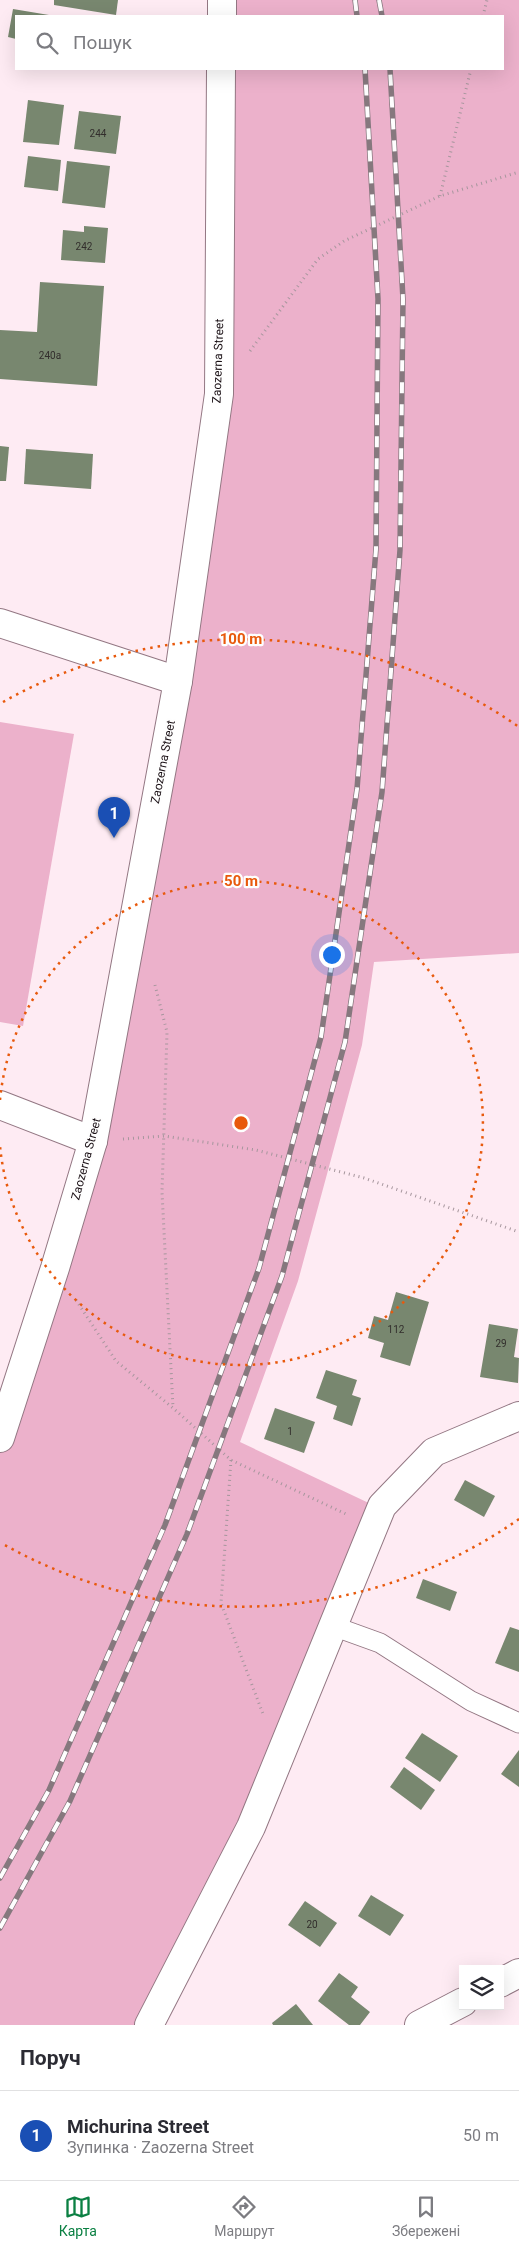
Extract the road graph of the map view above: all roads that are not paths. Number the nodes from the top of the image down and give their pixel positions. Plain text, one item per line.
1 (222, 0) edge
2 (222, 15) edge
3 (221, 70) edge
4 (0, 623) edge
5 (178, 680) junction
6 (0, 1105) edge
7 (93, 1141) junction
8 (519, 1416) edge
9 (0, 1438) edge
10 (333, 1626) junction
11 (519, 1723) edge
12 (519, 1973) edge
13 (504, 1981) edge
14 (459, 2004) edge
15 (148, 2025) edge
16 (419, 2025) edge

1 - 2 street
3 - 5 street, Zaozerna Street
4 - 5 street
5 - 7 street, Zaozerna Street
6 - 7 street
7 - 9 street, Zaozerna Street
8 - 10 street
10 - 11 lane
10 - 15 street
12 - 13 street
14 - 16 street

